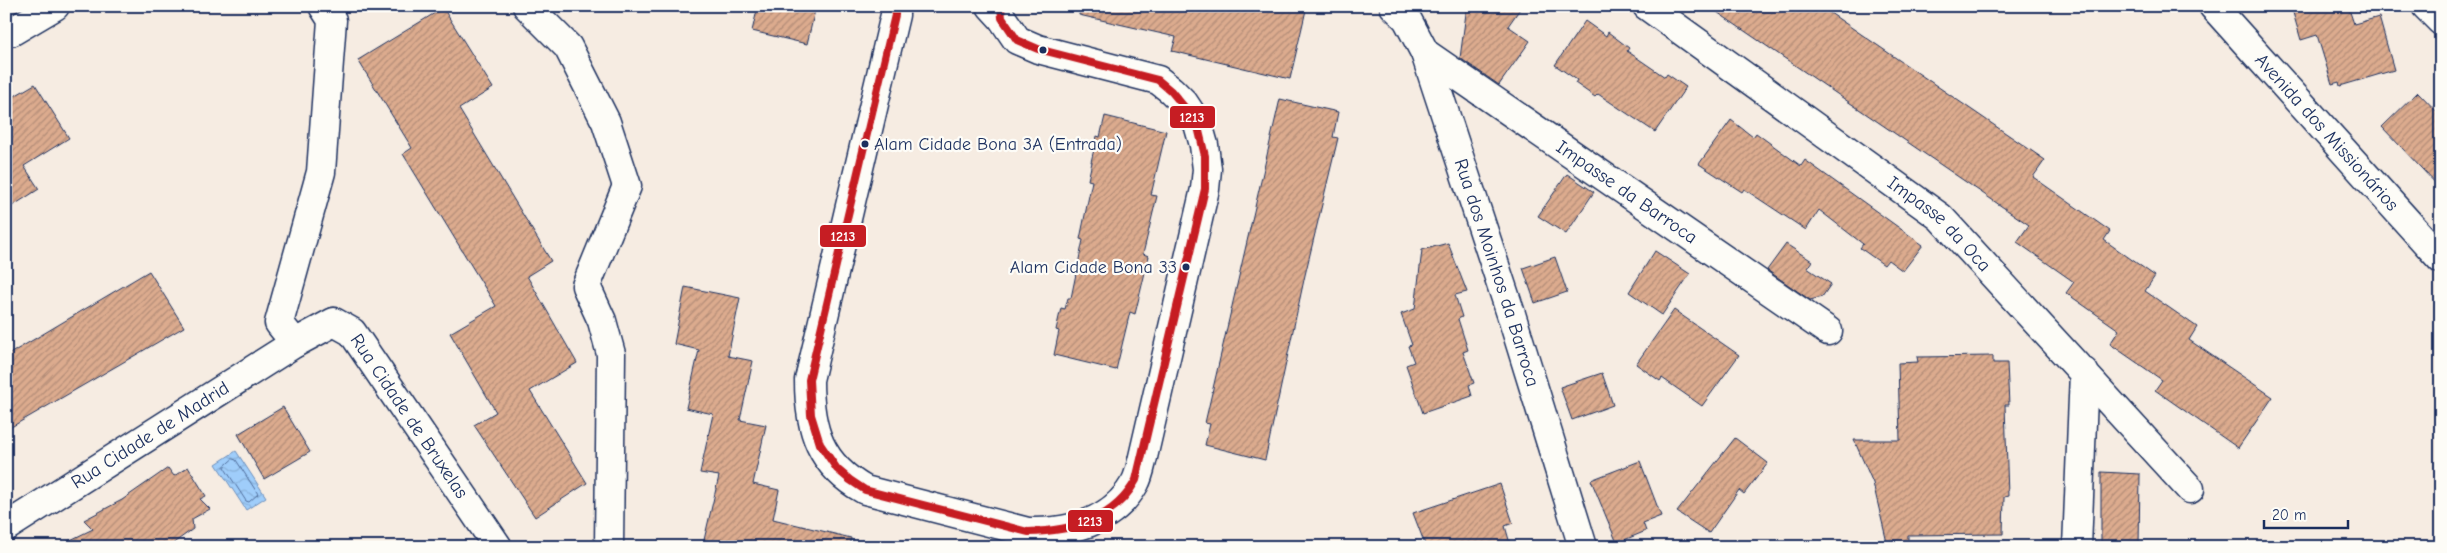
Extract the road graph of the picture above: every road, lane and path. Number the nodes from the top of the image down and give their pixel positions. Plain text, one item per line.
1 (55, 6) edge
2 (323, 6) edge
3 (527, 6) edge
4 (1394, 6) edge
5 (1647, 6) edge
6 (2213, 6) edge
7 (2426, 6) edge
8 (898, 9) edge
9 (998, 10) edge
10 (2441, 21) edge
11 (6, 32) edge
12 (1425, 53) junction
13 (2441, 259) edge
14 (1828, 331) dead end
15 (295, 343) junction
16 (2084, 372) junction
17 (2190, 489) dead end
18 (6, 527) edge
19 (498, 547) edge
20 (609, 547) edge
21 (1584, 547) edge
22 (2077, 547) edge

1 - 11 street
2 - 15 street
3 - 20 street
4 - 12 street, Rua dos Moinhos da Barroca
5 - 16 street, Impasse da Oca
6 - 13 street, Avenida dos Missionários
7 - 10 street
8 - 9 street
12 - 14 street, Impasse da Barroca
12 - 21 street, Rua dos Moinhos da Barroca
15 - 18 street, Rua Cidade de Madrid
15 - 19 street, Rua Cidade de Bruxelas
16 - 17 street, Impasse da Oca
16 - 22 street

